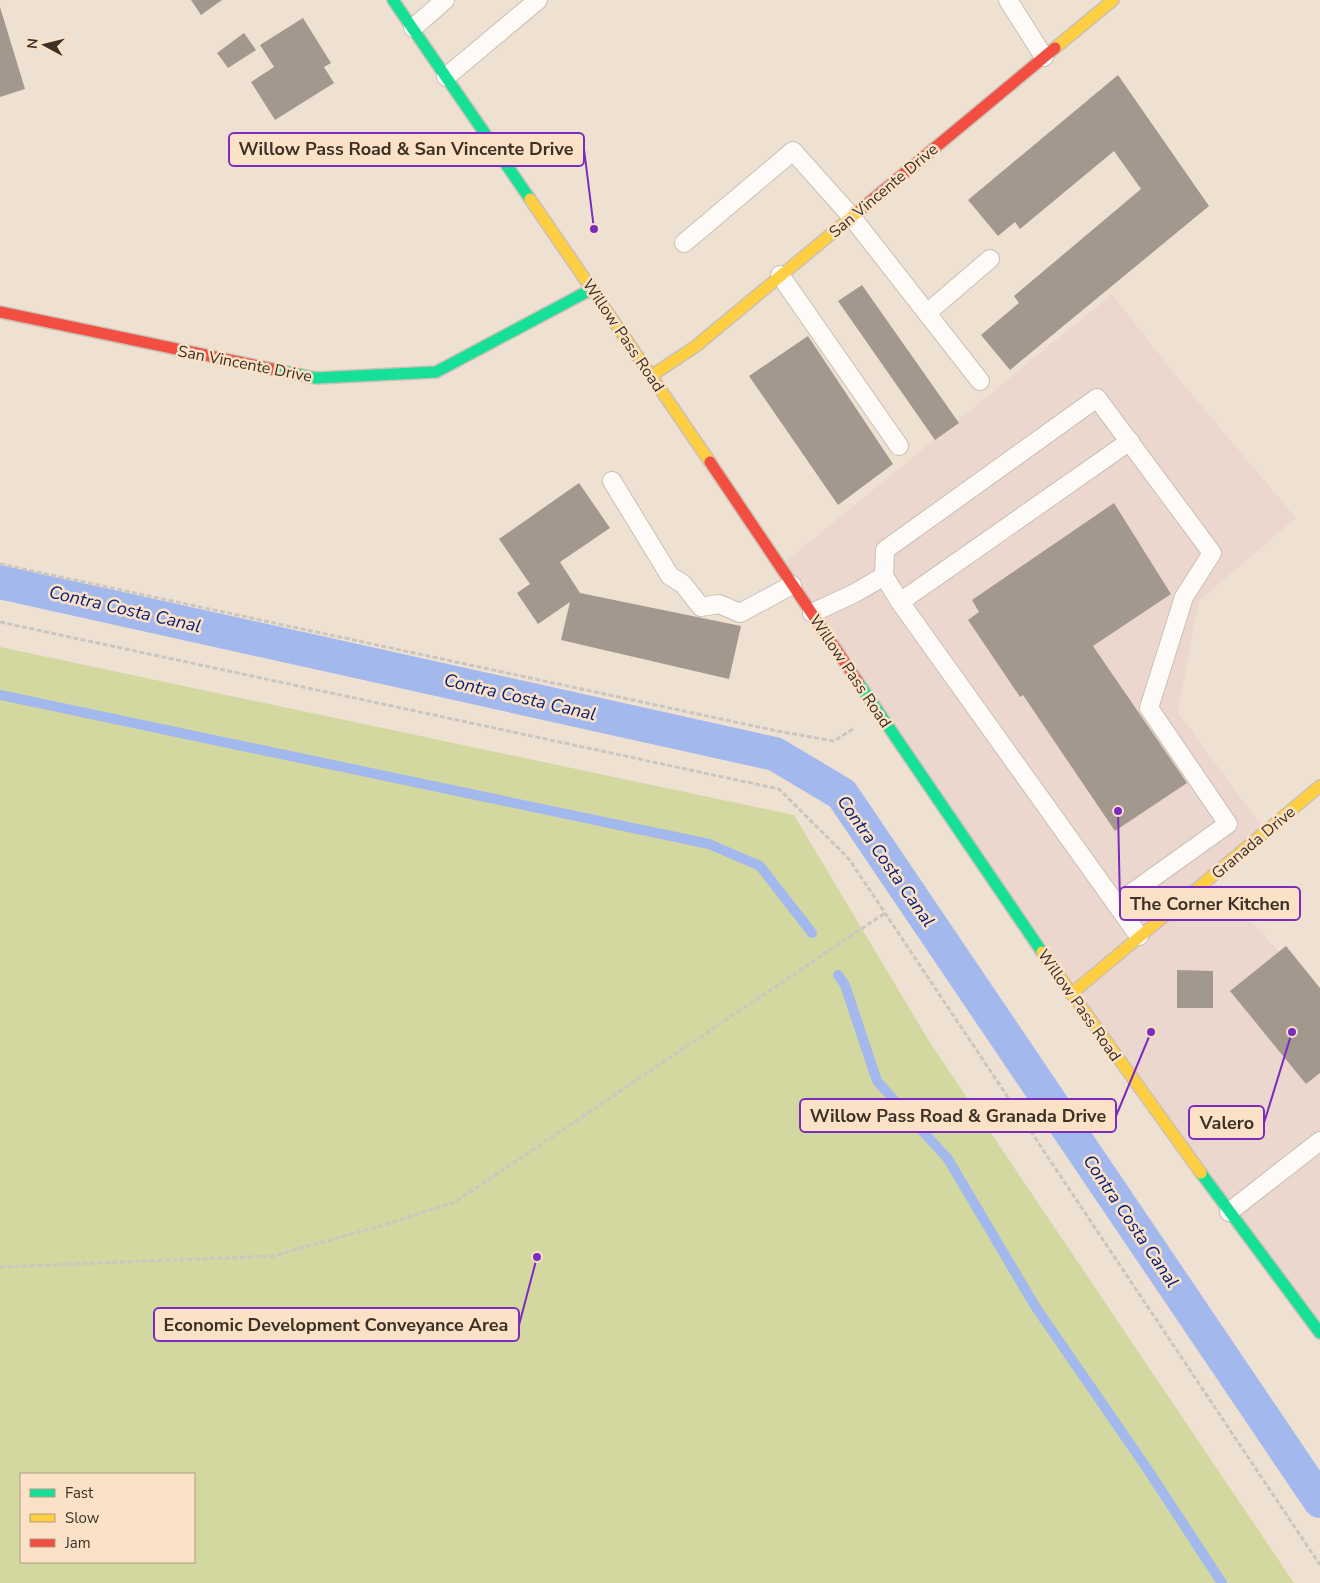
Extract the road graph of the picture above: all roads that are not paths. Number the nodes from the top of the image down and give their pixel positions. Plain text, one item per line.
1 (394, 0) edge
2 (445, 0) edge
3 (538, 0) edge
4 (1008, 0) edge
5 (1113, 0) edge
6 (412, 28) junction
7 (1044, 57) junction
8 (446, 77) junction
9 (851, 216) junction
10 (684, 243) dead end
11 (990, 259) dead end
12 (780, 275) junction
13 (592, 289) junction
14 (0, 312) edge
15 (927, 313) junction
16 (651, 376) junction
17 (980, 381) dead end
18 (1130, 441) junction
19 (899, 446) dead end
20 (612, 481) dead end
21 (884, 576) junction
22 (792, 585) junction
23 (900, 602) junction
24 (812, 613) junction
25 (1320, 786) edge
26 (1116, 904) junction
27 (1139, 936) junction
28 (1071, 994) junction
29 (1320, 1141) edge
30 (1229, 1212) junction
31 (1320, 1333) edge

1 - 6 main road, Willow Pass Road
2 - 6 lane
3 - 8 lane
4 - 7 lane
5 - 7 main road, San Vincente Drive
6 - 8 main road, Willow Pass Road
7 - 9 main road, San Vincente Drive
8 - 13 main road, Willow Pass Road
9 - 10 lane
9 - 12 main road, San Vincente Drive
9 - 15 lane
11 - 15 lane
12 - 16 main road, San Vincente Drive
12 - 19 lane
13 - 14 main road, San Vincente Drive
13 - 16 main road, Willow Pass Road
15 - 17 lane
16 - 22 main road, Willow Pass Road
18 - 21 lane
18 - 23 lane
18 - 26 lane
20 - 22 lane
21 - 23 lane
21 - 24 lane
22 - 24 main road, Willow Pass Road
23 - 26 lane
24 - 28 main road, Willow Pass Road
25 - 27 main road, Granada Drive
26 - 27 lane
27 - 28 main road, Granada Drive
28 - 30 main road, Willow Pass Road
29 - 30 lane
30 - 31 main road, Willow Pass Road

